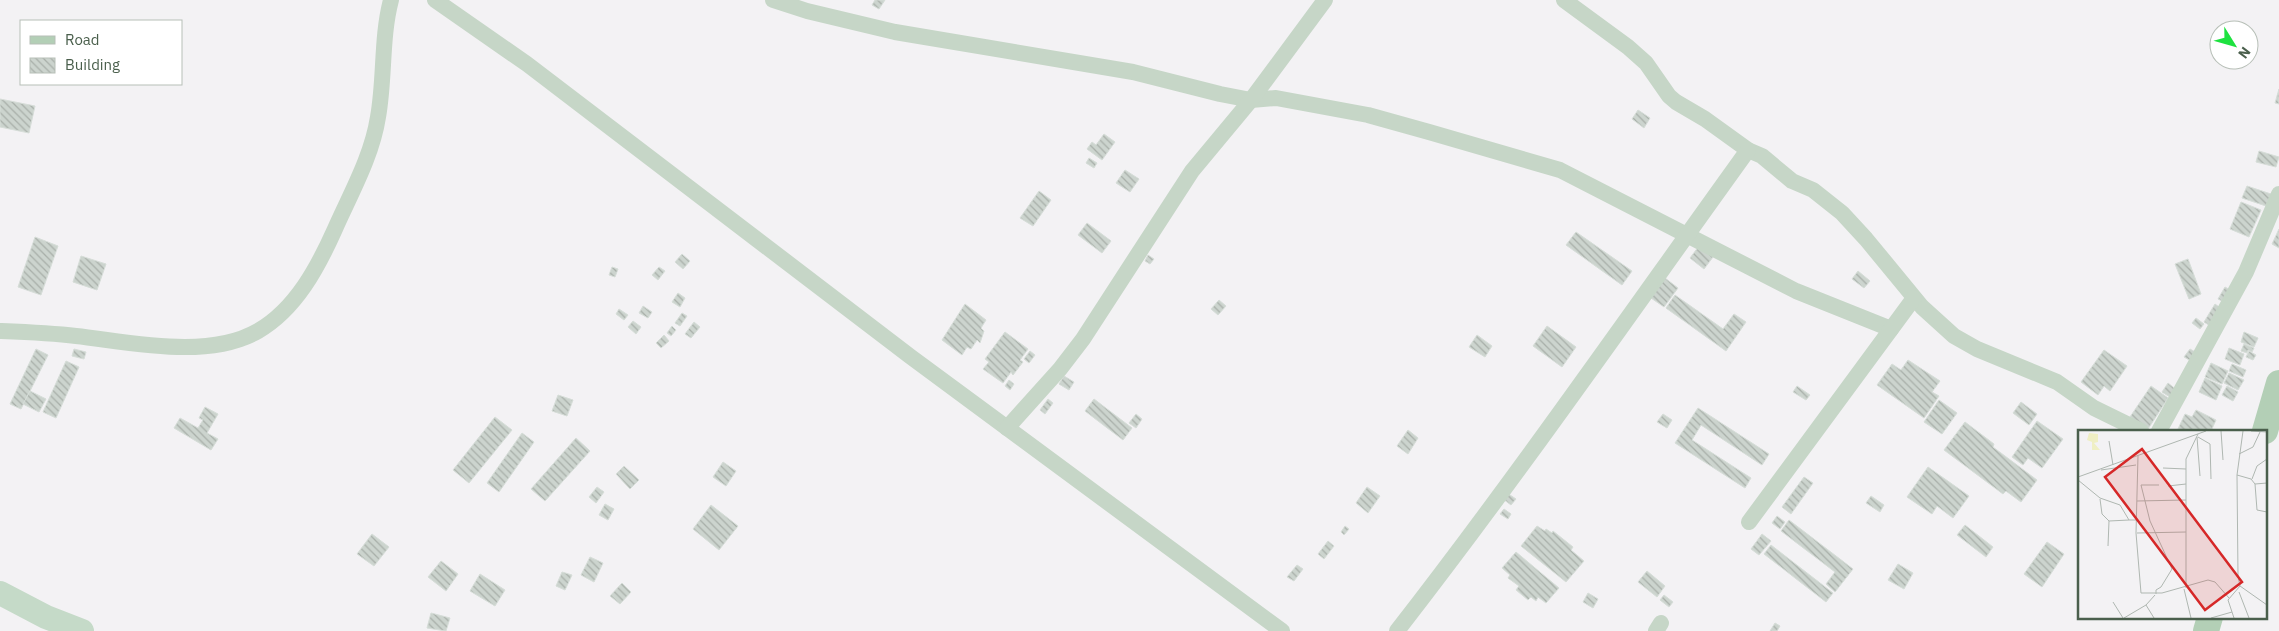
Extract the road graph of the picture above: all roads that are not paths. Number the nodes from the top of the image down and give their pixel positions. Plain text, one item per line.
1 (391, 0) edge
2 (436, 0) edge
3 (773, 0) edge
4 (1325, 0) edge
5 (1564, 0) edge
6 (1251, 100) junction
7 (1748, 150) junction
8 (2279, 194) edge
9 (1687, 235) junction
10 (1914, 298) junction
11 (1890, 329) junction
12 (0, 331) edge
13 (2279, 383) edge
14 (1008, 428) junction
15 (2139, 430) edge
16 (2160, 430) edge
17 (2265, 430) edge
18 (1749, 522) dead end
19 (0, 593) edge
20 (2210, 618) edge
21 (82, 631) edge
22 (1282, 631) edge
23 (1397, 631) edge
24 (2206, 631) edge

1 - 12 street
2 - 14 street
3 - 6 street
4 - 6 street
5 - 7 street
6 - 9 street
6 - 14 street
7 - 9 street
7 - 10 street
8 - 16 street
9 - 11 street
9 - 23 street
10 - 11 street
10 - 15 street
11 - 18 street
13 - 17 main road
14 - 22 street
19 - 21 main road
20 - 24 main road

